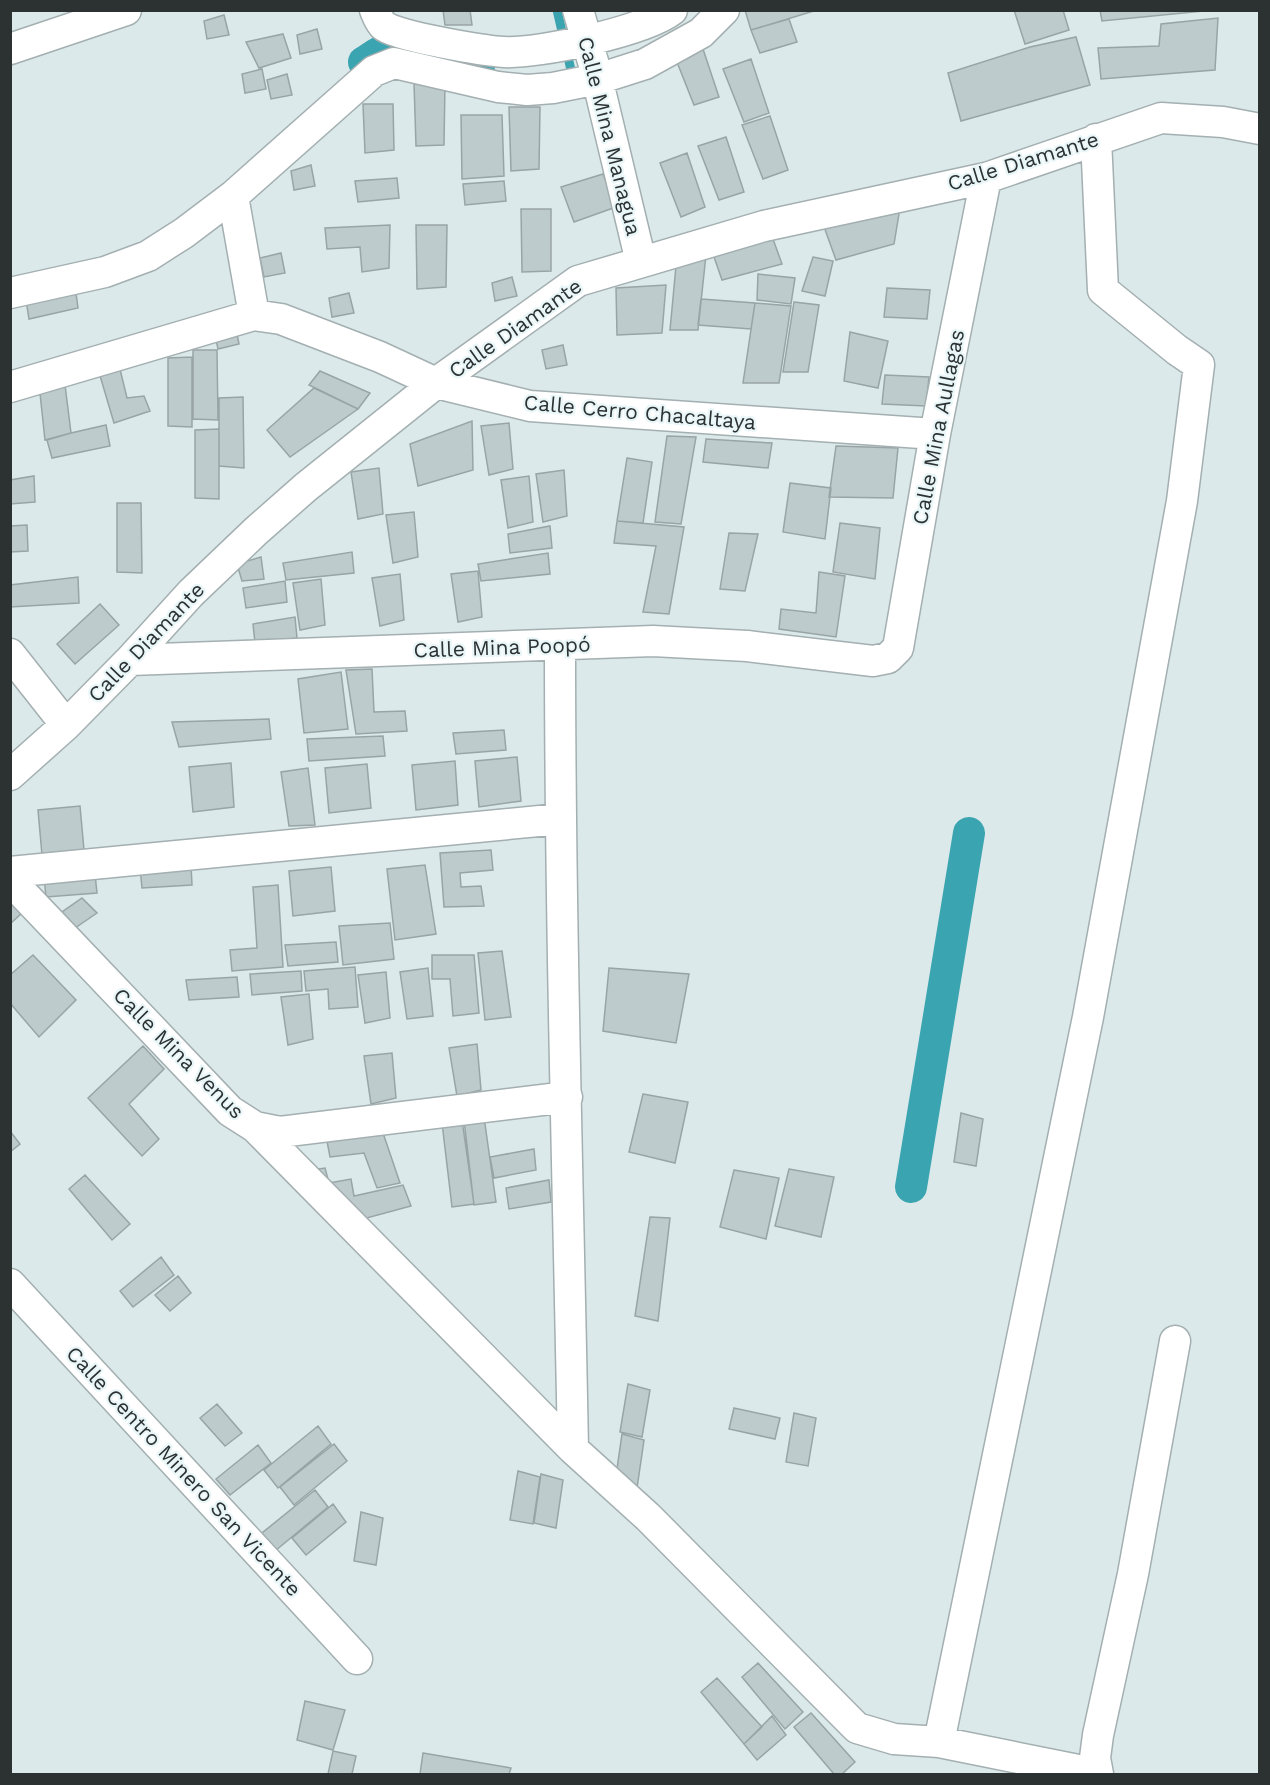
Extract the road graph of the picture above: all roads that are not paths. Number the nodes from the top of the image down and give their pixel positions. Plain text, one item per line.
1 (126, 10) edge
2 (375, 10) edge
3 (578, 10) edge
4 (672, 10) edge
5 (724, 10) edge
6 (587, 40) junction
7 (10, 49) edge
8 (598, 79) junction
9 (1260, 129) edge
10 (1096, 139) junction
11 (986, 177) junction
12 (233, 196) junction
13 (642, 262) junction
14 (10, 293) edge
15 (254, 315) junction
16 (436, 384) junction
17 (10, 387) edge
18 (935, 434) junction
19 (560, 646) junction
20 (10, 654) edge
21 (130, 660) junction
22 (873, 661) joint
23 (66, 725) junction
24 (10, 775) edge
25 (560, 819) junction
26 (10, 872) edge
27 (10, 880) edge
28 (567, 1097) junction
29 (255, 1127) junction
30 (10, 1284) edge
31 (1175, 1341) dead end
32 (573, 1449) junction
33 (357, 1659) dead end
34 (939, 1742) junction
35 (1098, 1774) edge

1 - 7 street
2 - 6 street
3 - 6 street, Calle Mina Managua
4 - 6 street
5 - 8 street
6 - 8 street, Calle Mina Managua
8 - 12 street
8 - 13 street, Calle Mina Managua
9 - 10 street, Calle Diamante
10 - 11 street, Calle Diamante
10 - 34 street
11 - 13 street, Calle Diamante
11 - 18 street, Calle Mina Aullagas
12 - 14 street
12 - 15 street
13 - 16 street, Calle Diamante
15 - 16 street, Calle Cerro Chacaltaya
15 - 17 street, Calle Cerro Chacaltaya
16 - 18 street, Calle Cerro Chacaltaya
16 - 21 street, Calle Diamante
18 - 22 street, Calle Mina Aullagas
19 - 21 street, Calle Mina Poopó
19 - 22 street, Calle Mina Poopó
19 - 25 street
20 - 23 street
21 - 23 street, Calle Diamante
23 - 24 street, Calle Diamante
25 - 26 street
25 - 28 street
27 - 29 street, Calle Mina Venus
28 - 29 street, Calle Mina Venus
28 - 32 street
29 - 32 street
30 - 33 street, Calle Centro Minero San Vicente
31 - 35 street
32 - 34 street
34 - 35 street

